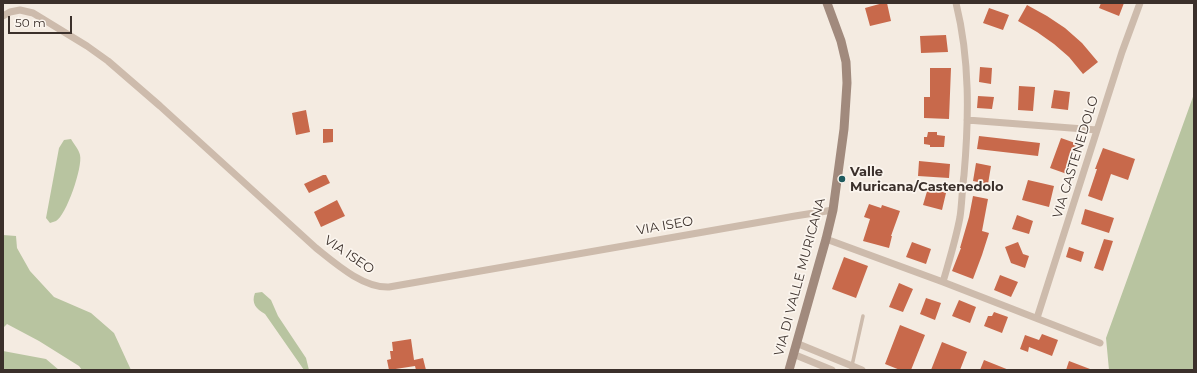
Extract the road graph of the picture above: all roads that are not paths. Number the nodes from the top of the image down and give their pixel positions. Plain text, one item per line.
1 (827, 3) edge
2 (956, 3) edge
3 (1140, 3) edge
4 (3, 16) edge
5 (967, 120) junction
6 (1097, 130) junction
7 (833, 210) junction
8 (826, 239) junction
9 (943, 282) junction
10 (863, 316) dead end
11 (1037, 318) junction
12 (796, 343) junction
13 (1100, 343) dead end
14 (793, 354) junction
15 (852, 368) edge
16 (789, 370) edge
17 (832, 370) edge
18 (862, 370) edge

1 - 7 street, VIA DI VALLE MURICANA
2 - 5 street
3 - 6 street, VIA CASTENEDOLO
4 - 7 street, VIA ISEO
5 - 6 street
5 - 9 street
6 - 11 street, VIA CASTENEDOLO
7 - 8 street, VIA DI VALLE MURICANA
8 - 9 street
8 - 12 street, VIA DI VALLE MURICANA
9 - 11 street
10 - 15 lane
11 - 13 street
12 - 14 street, VIA DI VALLE MURICANA
12 - 15 street
14 - 16 street, VIA DI VALLE MURICANA
14 - 17 street
15 - 18 street

